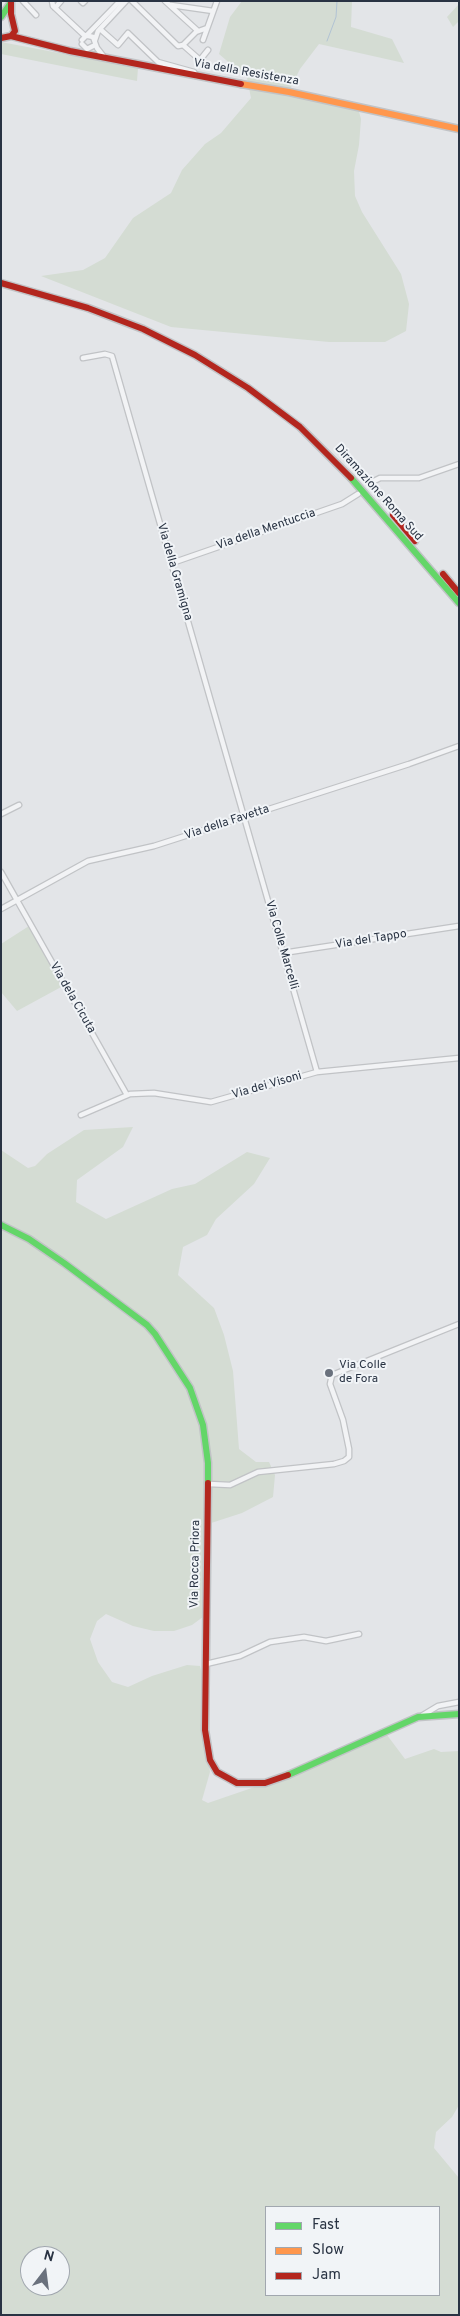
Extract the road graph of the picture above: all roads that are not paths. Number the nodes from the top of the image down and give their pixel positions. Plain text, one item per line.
1 (11, 1) edge
2 (23, 1) edge
3 (52, 1) edge
4 (62, 1) edge
5 (81, 1) edge
6 (85, 1) edge
7 (120, 1) edge
8 (126, 1) edge
9 (132, 1) edge
10 (165, 1) edge
11 (217, 1) edge
12 (170, 5) junction
13 (56, 8) junction
14 (213, 11) junction
15 (36, 15) dead end
16 (1, 17) edge
17 (12, 20) junction
18 (15, 28) junction
19 (207, 28) junction
20 (100, 29) junction
21 (79, 31) junction
22 (198, 31) junction
23 (11, 36) junction
24 (87, 36) junction
25 (1, 38) edge
26 (30, 40) junction
27 (203, 40) dead end
28 (82, 42) junction
29 (95, 43) junction
30 (183, 45) junction
31 (208, 50) dead end
32 (70, 51) junction
33 (82, 53) junction
34 (90, 55) junction
35 (105, 58) junction
36 (196, 76) junction
37 (459, 129) edge
38 (1, 277) edge
39 (1, 283) edge
40 (83, 358) dead end
41 (459, 464) edge
42 (370, 483) dead end
43 (358, 494) dead end
44 (172, 563) junction
45 (459, 593) edge
46 (459, 602) edge
47 (459, 746) edge
48 (19, 805) dead end
49 (1, 814) edge
50 (245, 817) junction
51 (1, 872) edge
52 (17, 901) junction
53 (1, 909) edge
54 (459, 926) edge
55 (283, 953) junction
56 (459, 1058) edge
57 (316, 1072) junction
58 (127, 1095) junction
59 (81, 1115) dead end
60 (1, 1225) edge
61 (459, 1324) edge
62 (209, 1484) junction
63 (359, 1634) dead end
64 (206, 1664) junction
65 (459, 1702) edge
66 (459, 1714) edge
67 (421, 1716) junction

1 - 16 main road
1 - 17 main road
2 - 15 street
3 - 13 street
4 - 13 street
5 - 6 street
7 - 24 street
8 - 20 street
9 - 30 street
10 - 12 street
11 - 14 street
12 - 14 street
12 - 22 street
13 - 21 street
14 - 19 street
16 - 17 main road
17 - 18 main road
18 - 23 main road
18 - 26 main road, Via della Resistenza
19 - 22 street
19 - 27 street
20 - 29 street
20 - 36 street
21 - 24 street
21 - 28 street
22 - 30 street
23 - 25 main road
23 - 26 main road, Via della Resistenza
24 - 28 street
24 - 29 street
26 - 32 main road, Via della Resistenza
28 - 29 street
28 - 32 street
28 - 33 street
29 - 34 street
29 - 35 street
30 - 31 street
32 - 33 main road, Via della Resistenza
33 - 34 main road, Via della Resistenza
34 - 35 main road, Via della Resistenza
35 - 36 main road, Via della Resistenza
36 - 37 main road, Via della Resistenza
38 - 45 main road, Diramazione Roma Sud
39 - 46 main road, Diramazione Roma Sud
40 - 44 street, Via della Gramigna
41 - 42 street
43 - 44 street, Via della Mentuccia
44 - 50 street, Via della Gramigna
47 - 50 street, Via della Favetta
48 - 49 street
50 - 52 street, Via della Favetta
50 - 55 street, Via Colle Marcelli
51 - 52 street, Via dela Cicuta
52 - 53 street, Via della Favetta
52 - 58 street, Via dela Cicuta
54 - 55 street, Via del Tappo
55 - 57 street, Via Colle Marcelli
56 - 57 street, Via dei Visoni
57 - 58 street, Via dei Visoni
58 - 59 street, Via dei Visoni
60 - 62 main road, Via Rocca Priora
61 - 62 street
62 - 64 main road, Via Rocca Priora
63 - 64 street
64 - 67 main road, Via Rocca Priora
65 - 67 street
66 - 67 main road, Via Rocca Priora

